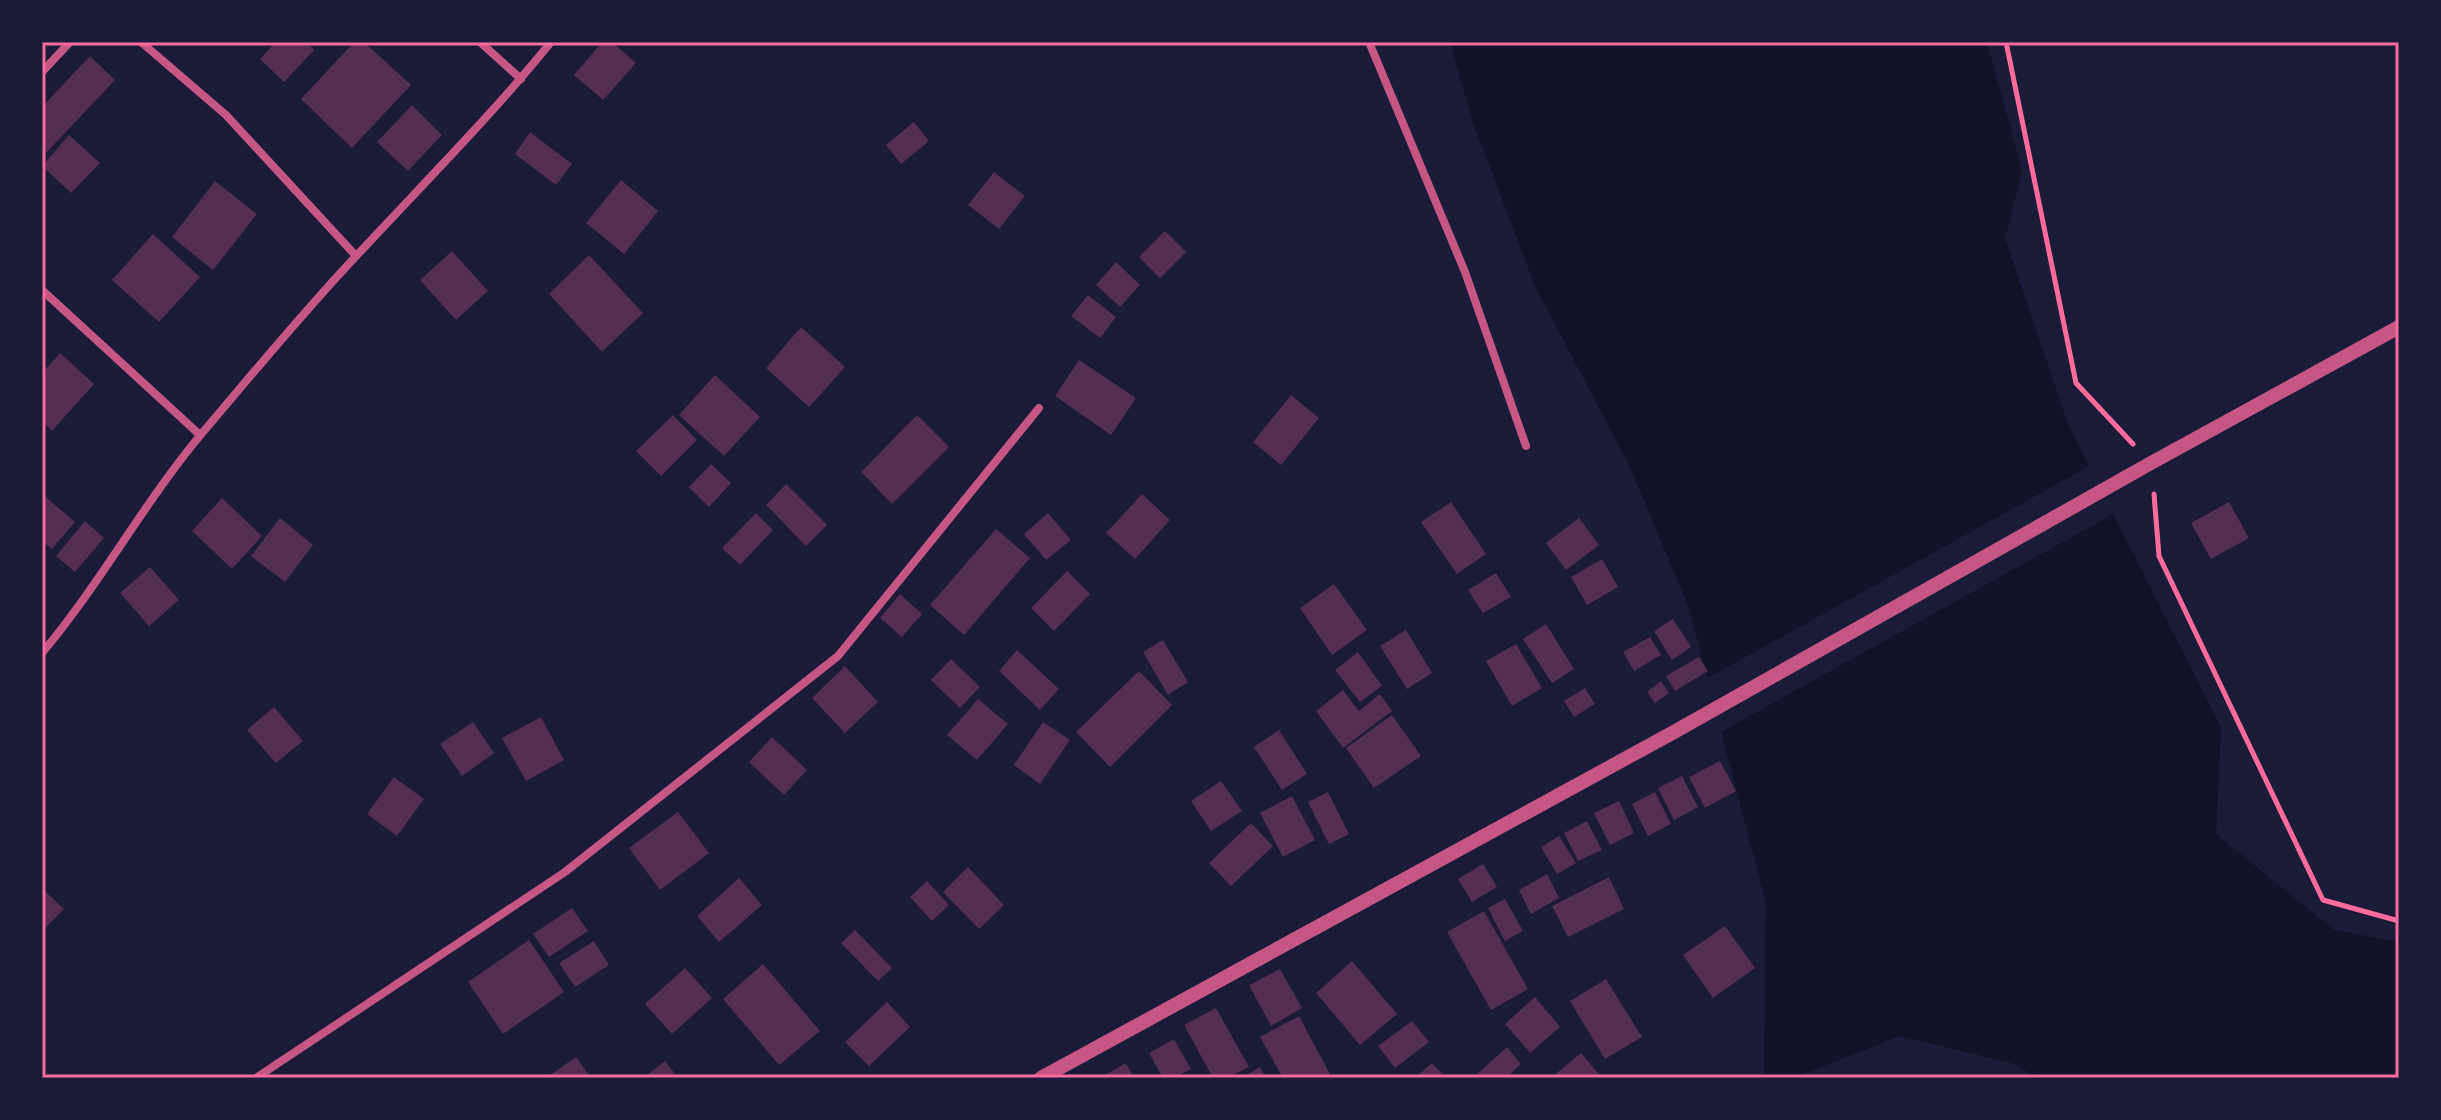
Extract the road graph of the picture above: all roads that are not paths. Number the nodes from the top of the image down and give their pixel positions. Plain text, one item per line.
1 (70, 42) edge
2 (141, 42) edge
3 (480, 42) edge
4 (551, 42) edge
5 (1369, 42) edge
6 (42, 72) edge
7 (521, 79) junction
8 (356, 256) junction
9 (42, 290) edge
10 (2399, 327) edge
11 (1039, 408) dead end
12 (200, 435) junction
13 (1526, 446) dead end
14 (42, 653) edge
15 (256, 1078) edge
16 (1041, 1078) edge

1 - 6 street
2 - 8 street
3 - 7 street
4 - 7 street
5 - 13 street
7 - 8 street
8 - 12 street
9 - 12 street
10 - 16 street
11 - 15 street
12 - 14 street

